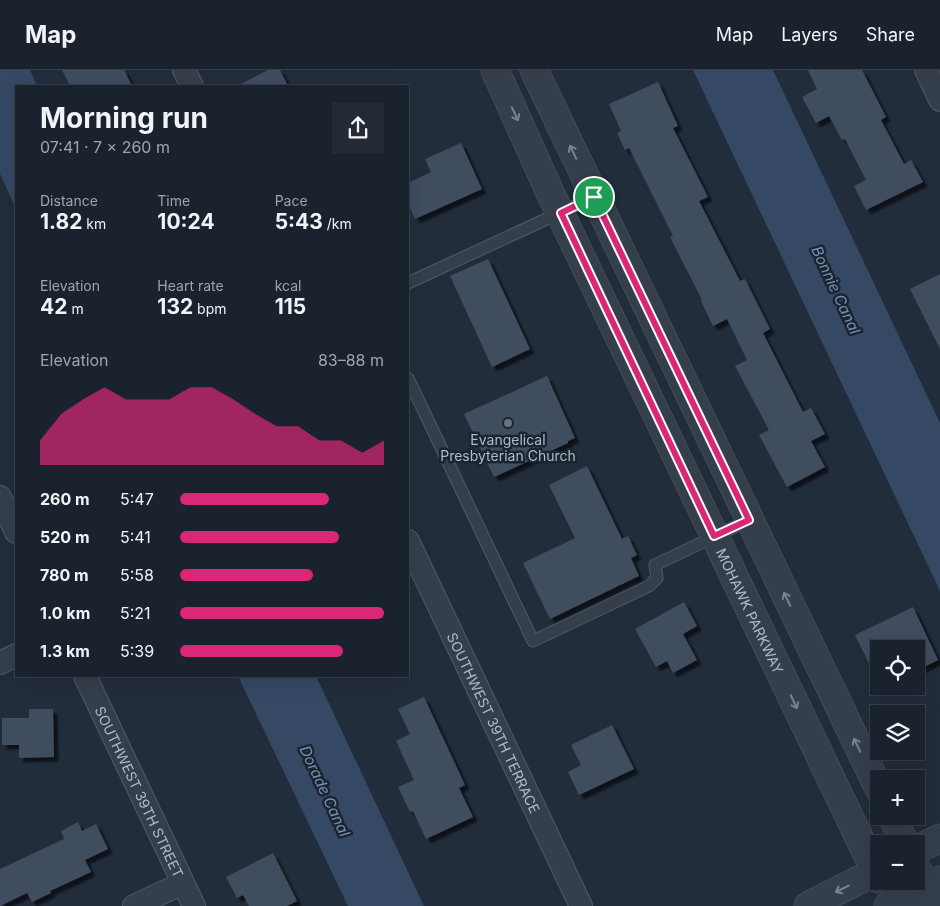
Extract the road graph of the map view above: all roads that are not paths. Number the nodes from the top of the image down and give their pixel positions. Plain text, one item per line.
1 (184, 70) edge
2 (495, 70) edge
3 (534, 70) edge
4 (926, 70) edge
5 (192, 85) edge
6 (940, 100) edge
7 (594, 197) junction
8 (561, 213) junction
9 (409, 282) edge
10 (409, 380) edge
11 (0, 498) edge
12 (749, 520) junction
13 (15, 530) edge
14 (714, 536) junction
15 (409, 543) edge
16 (15, 656) edge
17 (0, 663) edge
18 (85, 677) edge
19 (870, 770) edge
20 (940, 838) edge
21 (925, 846) edge
22 (870, 861) edge
23 (183, 883) junction
24 (875, 890) edge
25 (134, 906) edge
26 (194, 906) edge
27 (581, 906) edge
28 (808, 906) edge

1 - 5 street
2 -> 8 street, MOHAWK PARKWAY
7 -> 3 street
4 - 6 street
7 - 8 lane
7 - 12 street
8 - 9 lane
8 - 14 street, MOHAWK PARKWAY
10 - 14 lane
11 - 13 street
12 - 14 lane
19 -> 12 street
14 -> 22 street, MOHAWK PARKWAY
15 - 27 street, SOUTHWEST 39TH TERRACE
16 - 17 street
18 - 23 street, SOUTHWEST 39TH STREET
20 - 21 street
23 - 25 street
23 - 26 street, SOUTHWEST 39TH STREET
24 -> 28 street

